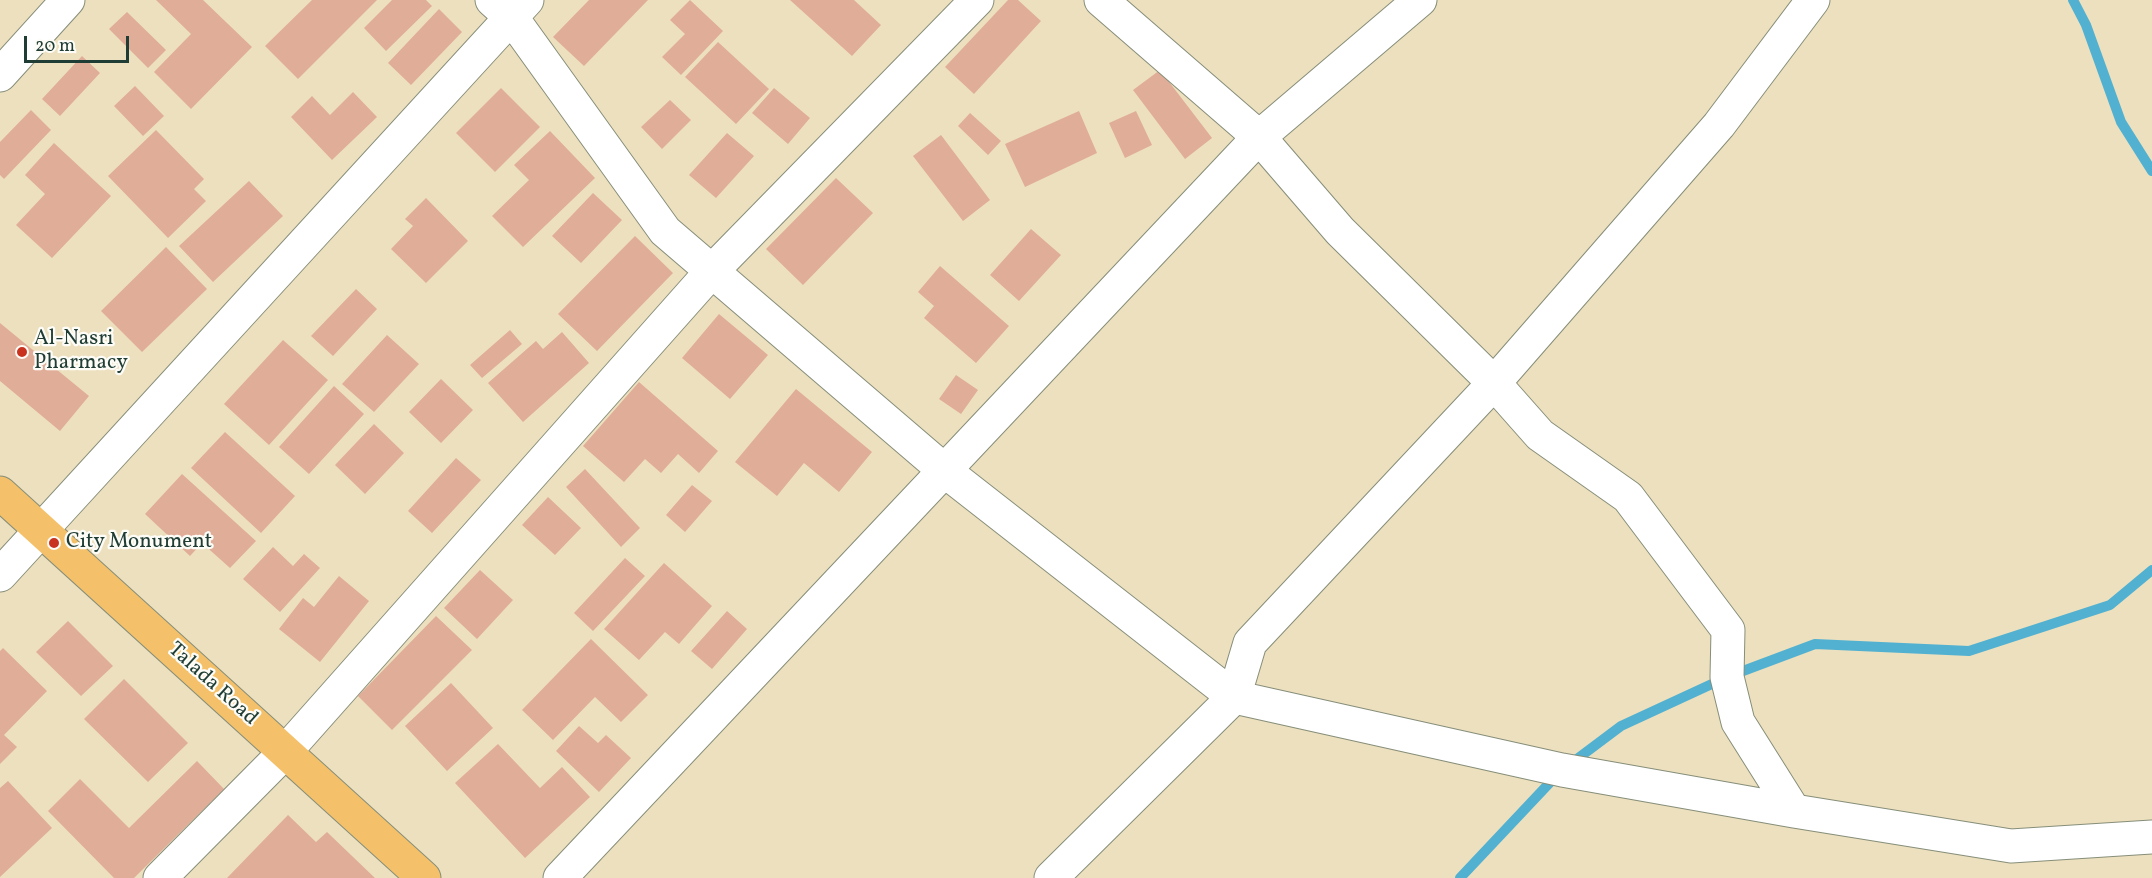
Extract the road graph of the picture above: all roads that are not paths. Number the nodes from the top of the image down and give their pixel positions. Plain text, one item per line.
1 (68, 0) edge
2 (977, 0) edge
3 (1101, 0) edge
4 (1420, 0) edge
5 (1813, 0) edge
6 (510, 6) edge
7 (0, 75) edge
8 (1259, 137) junction
9 (711, 272) junction
10 (1494, 383) junction
11 (945, 471) junction
12 (0, 493) edge
13 (41, 530) junction
14 (0, 575) edge
15 (1234, 697) junction
16 (285, 752) junction
17 (1794, 811) junction
18 (2152, 837) edge
19 (160, 878) edge
20 (424, 878) edge
21 (560, 878) edge
22 (1051, 878) edge

1 - 7 street
2 - 9 street
3 - 8 street
4 - 8 street
5 - 10 street
6 - 9 street
6 - 13 street
8 - 10 street
8 - 11 street
9 - 11 street
9 - 16 street
10 - 15 street
10 - 17 street
11 - 15 street
11 - 21 street
12 - 13 main road, Talada Road
13 - 14 street
13 - 16 main road, Talada Road
15 - 17 street
15 - 22 street
16 - 19 street
16 - 20 main road, Talada Road
17 - 18 street

